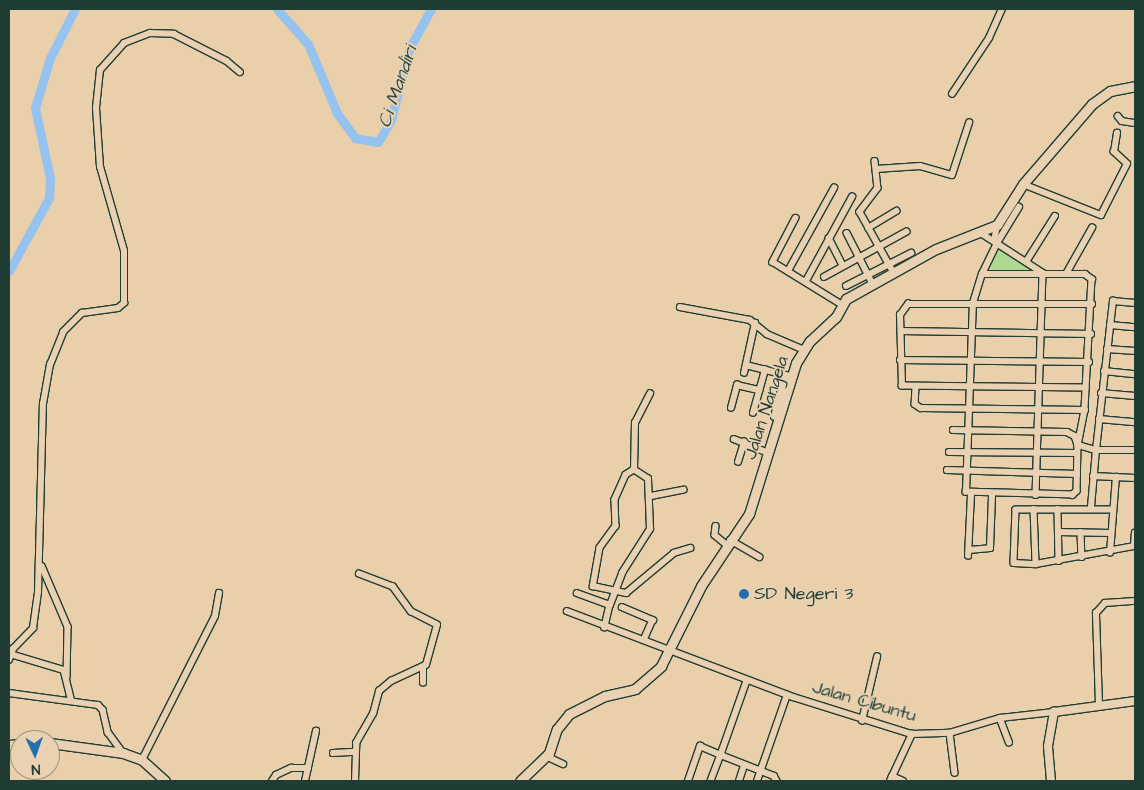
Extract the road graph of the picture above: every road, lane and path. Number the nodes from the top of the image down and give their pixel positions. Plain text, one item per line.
1 (1002, 9) edge
2 (240, 72) dead end
3 (1135, 86) edge
4 (952, 94) dead end
5 (1118, 116) dead end
6 (969, 123) dead end
7 (1135, 123) edge
8 (1117, 133) dead end
9 (875, 161) dead end
10 (876, 169) junction
11 (1023, 184) junction
12 (834, 188) dead end
13 (852, 197) dead end
14 (1019, 208) dead end
15 (896, 211) dead end
16 (1055, 216) dead end
17 (796, 218) dead end
18 (997, 225) junction
19 (868, 228) junction
20 (1092, 228) dead end
21 (906, 232) dead end
22 (848, 233) dead end
23 (981, 233) junction
24 (829, 238) junction
25 (995, 242) junction
26 (879, 247) junction
27 (911, 253) dead end
28 (859, 258) junction
29 (1026, 262) junction
30 (843, 266) junction
31 (891, 268) junction
32 (788, 271) junction
33 (1043, 273) junction
34 (982, 274) junction
35 (1066, 274) junction
36 (824, 277) dead end
37 (870, 278) junction
38 (806, 281) junction
39 (846, 286) dead end
40 (973, 303) junction
41 (1135, 303) edge
42 (841, 304) junction
43 (1041, 304) junction
44 (1092, 304) junction
45 (680, 307) dead end
46 (755, 323) junction
47 (1110, 326) junction
48 (1135, 327) edge
49 (901, 331) junction
50 (972, 332) junction
51 (1040, 333) junction
52 (1091, 334) junction
53 (804, 349) junction
54 (1107, 349) junction
55 (1135, 351) edge
56 (900, 360) junction
57 (970, 360) junction
58 (1040, 361) junction
59 (1089, 362) junction
60 (746, 365) junction
61 (765, 370) junction
62 (1104, 371) junction
63 (744, 373) dead end
64 (1135, 374) edge
65 (788, 376) junction
66 (916, 387) junction
67 (970, 388) junction
68 (1039, 388) junction
69 (1086, 388) junction
70 (759, 390) junction
71 (1101, 393) junction
72 (650, 394) dead end
73 (1135, 396) edge
74 (731, 408) dead end
75 (969, 409) junction
76 (1039, 410) junction
77 (1085, 410) junction
78 (753, 413) dead end
79 (774, 417) dead end
80 (1099, 419) junction
81 (1135, 422) edge
82 (953, 430) dead end
83 (968, 430) junction
84 (1039, 432) junction
85 (734, 439) dead end
86 (744, 442) junction
87 (1080, 445) junction
88 (1095, 450) junction
89 (1135, 450) edge
90 (948, 452) dead end
91 (966, 452) junction
92 (769, 453) junction
93 (1038, 453) junction
94 (1077, 453) junction
95 (738, 462) dead end
96 (634, 470) junction
97 (947, 470) dead end
98 (966, 471) junction
99 (1038, 473) junction
100 (1077, 474) junction
101 (1093, 476) junction
102 (1116, 477) junction
103 (1135, 478) edge
104 (683, 490) dead end
105 (971, 495) junction
106 (992, 495) junction
107 (1036, 495) junction
108 (651, 496) junction
109 (1091, 508) junction
110 (1034, 509) junction
111 (1058, 509) junction
112 (1113, 510) junction
113 (716, 526) dead end
114 (1058, 532) junction
115 (1081, 532) junction
116 (1111, 533) junction
117 (1135, 534) edge
118 (729, 543) junction
119 (1134, 547) edge
120 (690, 548) dead end
121 (1110, 553) junction
122 (759, 557) dead end
123 (1082, 557) junction
124 (1059, 561) junction
125 (41, 564) junction
126 (1036, 564) junction
127 (359, 574) dead end
128 (616, 590) junction
129 (219, 593) dead end
130 (577, 593) dead end
131 (1135, 601) edge
132 (610, 605) junction
133 (622, 607) dead end
134 (567, 611) dead end
135 (605, 627) junction
136 (644, 640) junction
137 (670, 652) junction
138 (877, 656) dead end
139 (10, 657) edge
140 (423, 668) junction
141 (68, 677) junction
142 (747, 681) junction
143 (423, 683) dead end
144 (9, 693) edge
145 (788, 695) junction
146 (71, 698) junction
147 (1135, 701) edge
148 (1099, 705) junction
149 (1054, 712) junction
150 (1000, 718) junction
151 (862, 721) junction
152 (316, 731) dead end
153 (950, 733) junction
154 (912, 734) junction
155 (1008, 742) dead end
156 (60, 744) edge
157 (355, 752) junction
158 (123, 753) junction
159 (333, 753) dead end
160 (721, 755) junction
161 (546, 756) junction
162 (142, 760) junction
163 (563, 764) dead end
164 (744, 766) junction
165 (308, 768) junction
166 (761, 771) junction
167 (955, 773) dead end
168 (891, 779) edge
169 (164, 781) edge
170 (272, 781) edge
171 (305, 781) edge
172 (355, 781) edge
173 (520, 781) edge
174 (688, 781) edge
175 (711, 781) edge
176 (739, 781) edge
177 (757, 781) edge
178 (777, 781) edge
179 (903, 781) edge
180 (1051, 781) edge

1 - 4 street
2 - 125 street
3 - 11 main road
5 - 7 street
6 - 10 street
8 - 11 street
9 - 10 street
10 - 19 street
11 - 18 main road
12 - 32 street
13 - 24 street
14 - 25 street
15 - 19 street
16 - 29 street
17 - 32 street
18 - 23 main road, Jalan Nangela
18 - 25 street
19 - 26 street
20 - 35 street
21 - 26 street
22 - 28 street
23 - 25 street
23 - 31 main road, Jalan Nangela
24 - 30 street
24 - 38 street
25 - 29 street
25 - 34 street
26 - 28 street
26 - 31 street
27 - 31 street
28 - 30 street
28 - 37 street
29 - 33 street
30 - 36 street
31 - 37 main road, Jalan Nangela
32 - 38 street
33 - 34 street
33 - 35 street
33 - 43 street
34 - 40 street
35 - 44 street
37 - 39 street
37 - 42 main road, Jalan Nangela
38 - 42 street
40 - 43 street
40 - 49 street
40 - 50 street
41 - 47 street
42 - 53 main road, Jalan Nangela
43 - 44 street
43 - 51 street
44 - 52 street
45 - 46 street
46 - 53 street
46 - 60 street
47 - 48 street
47 - 54 street
49 - 50 street
49 - 56 street
50 - 51 street
50 - 57 street
51 - 52 street
51 - 58 street
52 - 59 street
53 - 65 main road, Jalan Nangela
54 - 55 street
54 - 62 street
56 - 57 street
56 - 66 street
57 - 58 street
57 - 67 street
58 - 59 street
58 - 68 street
59 - 69 street
60 - 61 street
60 - 63 street
61 - 65 street
61 - 70 street
62 - 64 street
62 - 71 street
65 - 79 street
65 - 92 main road, Jalan Nangela
66 - 67 street
66 - 75 street
67 - 68 street
67 - 75 street
68 - 69 street
68 - 76 street
69 - 77 street
70 - 74 street
70 - 78 street
71 - 73 street
71 - 80 street
72 - 96 street
75 - 76 street
75 - 83 street
76 - 77 street
76 - 84 street
77 - 87 street
80 - 81 street
80 - 88 street
82 - 83 street
83 - 84 street
83 - 91 street
84 - 87 street
84 - 93 street
85 - 86 street
86 - 92 street
86 - 95 street
87 - 88 street
87 - 94 street
88 - 89 street
88 - 101 street
90 - 91 street
91 - 93 street
91 - 98 street
92 - 118 main road, Jalan Nangela
93 - 94 street
93 - 99 street
94 - 100 street
96 - 108 street
96 - 128 street
97 - 98 street
98 - 99 street
98 - 105 street
99 - 100 street
99 - 107 street
100 - 107 street
101 - 102 street
101 - 109 street
102 - 103 street
102 - 112 street
104 - 108 street
105 - 106 street
105 - 106 street
106 - 107 street
108 - 128 street
109 - 111 street
109 - 112 street
110 - 111 street
110 - 126 street
110 - 126 street
111 - 114 street
112 - 116 street
113 - 118 street
114 - 115 street
114 - 124 street
115 - 116 street
115 - 123 street
116 - 121 street
117 - 119 street
118 - 122 street
118 - 137 main road, Jalan Nangela
119 - 121 street
120 - 128 street
121 - 123 street
123 - 124 street
124 - 126 street
125 - 139 street
125 - 141 street
127 - 140 street
128 - 132 street
129 - 162 street
130 - 132 street
131 - 148 street
132 - 135 street
133 - 136 street
134 - 135 street, Jalan Cibuntu
135 - 136 street, Jalan Cibuntu
136 - 137 street, Jalan Cibuntu
137 - 142 street, Jalan Cibuntu
137 - 161 main road, Jalan Nangela
138 - 151 street
139 - 141 street
140 - 143 street
140 - 157 street
141 - 146 street
142 - 145 street, Jalan Cibuntu
142 - 160 street
144 - 146 street
145 - 151 street, Jalan Cibuntu
145 - 166 street
146 - 158 street
147 - 148 street
148 - 149 street
149 - 150 street, Jalan Cibuntu
149 - 180 street
150 - 153 street, Jalan Cibuntu
150 - 155 street
151 - 154 street, Jalan Cibuntu
152 - 165 street
153 - 154 street, Jalan Cibuntu
153 - 167 street
154 - 168 street
156 - 158 main road
157 - 159 street
157 - 172 street
158 - 162 main road
160 - 164 street
160 - 174 street
160 - 175 street
161 - 163 street
161 - 173 main road, Jalan Nangela
162 - 169 main road
164 - 166 street
164 - 176 street
165 - 170 street
165 - 171 street
166 - 177 street
166 - 178 street
168 - 179 street

